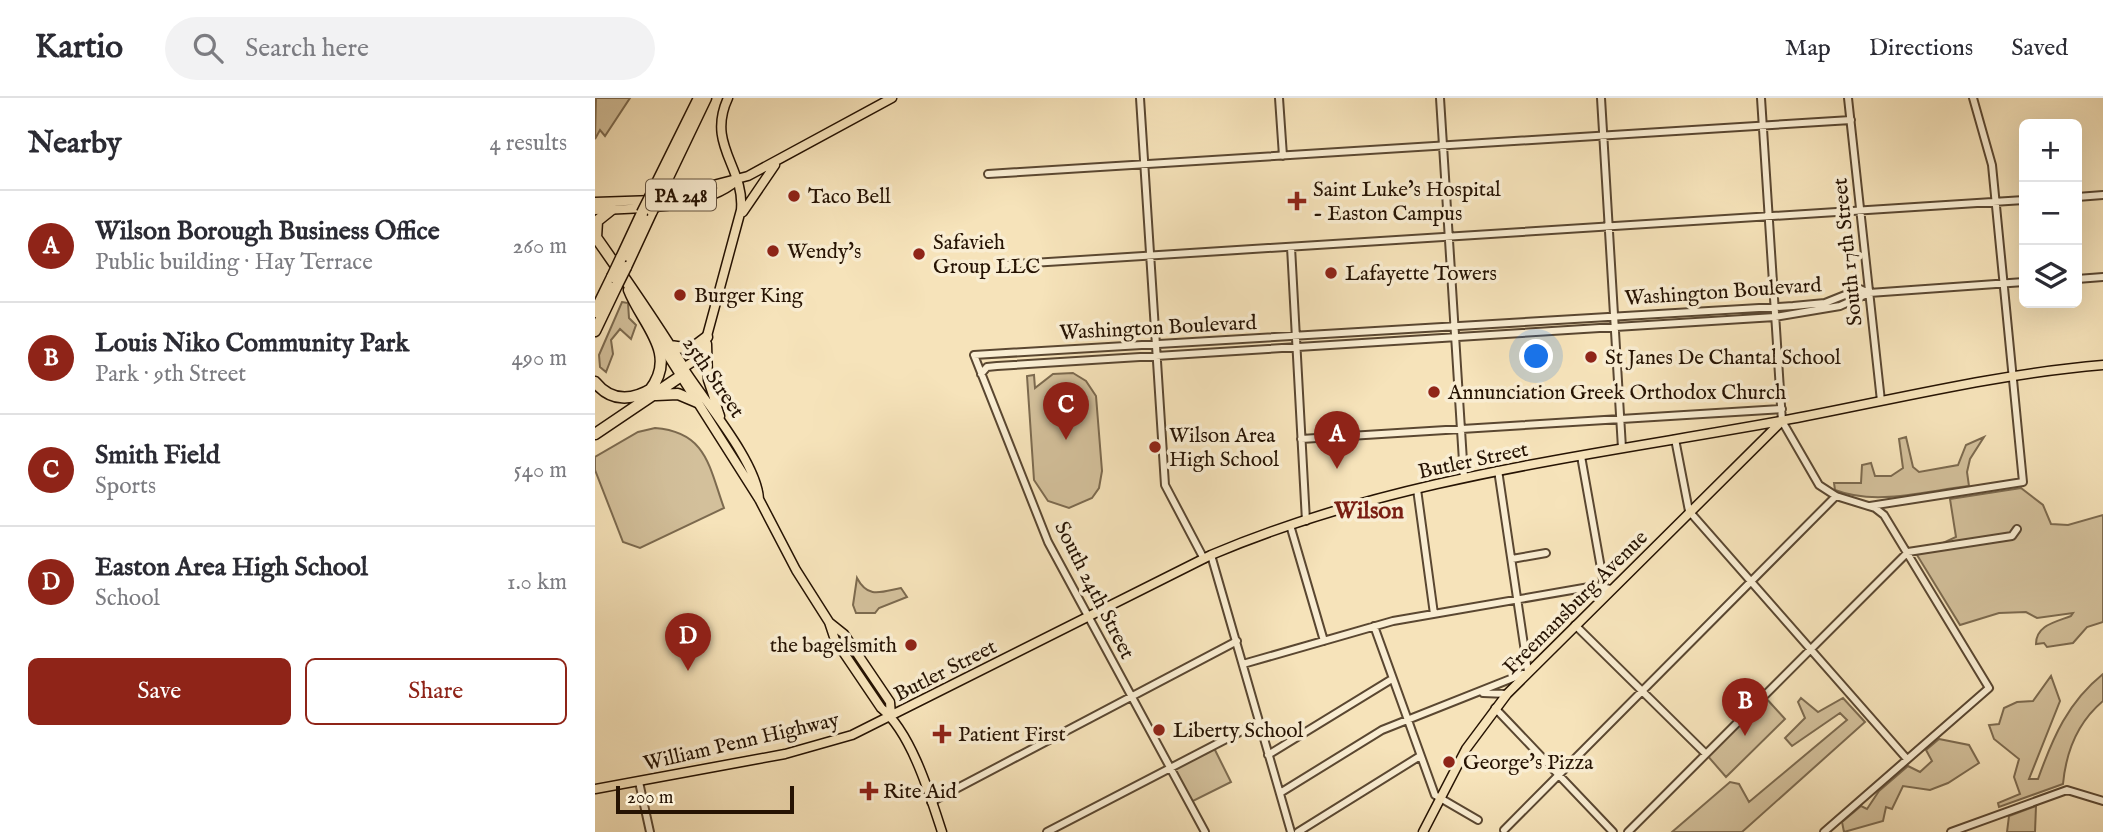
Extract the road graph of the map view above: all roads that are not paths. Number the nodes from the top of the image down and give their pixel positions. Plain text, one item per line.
1 (693, 98) edge
2 (699, 98) edge
3 (706, 98) edge
4 (728, 98) edge
5 (892, 98) edge
6 (1140, 98) edge
7 (1279, 98) edge
8 (1440, 98) edge
9 (1601, 98) edge
10 (1761, 98) edge
11 (1848, 98) edge
12 (1973, 98) edge
13 (692, 113) junction
14 (1851, 120) junction
15 (1763, 126) junction
16 (1604, 136) junction
17 (1443, 146) junction
18 (1283, 156) junction
19 (776, 163) junction
20 (1144, 164) junction
21 (988, 174) dead end
22 (737, 180) junction
23 (657, 192) junction
24 (2103, 195) edge
25 (2082, 197) edge
26 (2019, 200) edge
27 (595, 202) edge
28 (1995, 202) junction
29 (611, 209) junction
30 (595, 210) edge
31 (1860, 211) junction
32 (1769, 216) junction
33 (740, 217) junction
34 (1609, 226) junction
35 (1449, 236) junction
36 (596, 237) edge
37 (1291, 247) junction
38 (1150, 256) junction
39 (1002, 265) dead end
40 (2103, 277) edge
41 (2082, 279) edge
42 (618, 281) junction
43 (2019, 282) edge
44 (2002, 283) junction
45 (1869, 293) junction
46 (1775, 307) junction
47 (595, 312) edge
48 (1614, 317) junction
49 (1775, 317) junction
50 (1454, 326) junction
51 (1615, 327) junction
52 (595, 331) edge
53 (1296, 336) junction
54 (707, 337) junction
55 (1455, 337) junction
56 (658, 340) junction
57 (1156, 344) junction
58 (670, 346) junction
59 (1297, 347) junction
60 (974, 355) joint
61 (1156, 356) junction
62 (2103, 365) edge
63 (681, 372) junction
64 (981, 374) junction
65 (2011, 376) junction
66 (595, 382) edge
67 (651, 393) junction
68 (1881, 401) junction
69 (697, 402) junction
70 (1781, 409) junction
71 (1620, 419) junction
72 (1782, 421) junction
73 (724, 426) junction
74 (1461, 429) junction
75 (595, 435) edge
76 (1301, 439) junction
77 (1675, 439) junction
78 (1622, 448) junction
79 (1581, 456) junction
80 (1498, 470) junction
81 (1464, 477) junction
82 (1417, 489) junction
83 (1836, 496) junction
84 (759, 499) junction
85 (1868, 506) junction
86 (1689, 511) junction
87 (1305, 521) junction
88 (1290, 525) junction
89 (2017, 529) dead end
90 (1907, 552) junction
91 (1546, 553) dead end
92 (1207, 557) junction
93 (1512, 559) junction
94 (1752, 581) junction
95 (1608, 587) junction
96 (1517, 600) junction
97 (1434, 614) junction
98 (1088, 618) junction
99 (1575, 625) junction
100 (1374, 626) junction
101 (1237, 641) junction
102 (1324, 641) junction
103 (1811, 649) junction
104 (1243, 664) junction
105 (1528, 671) junction
106 (1392, 680) junction
107 (1643, 690) junction
108 (1474, 694) junction
109 (1507, 695) junction
110 (1131, 698) junction
111 (1495, 708) junction
112 (891, 716) junction
113 (1408, 720) junction
114 (1259, 722) junction
115 (1706, 754) junction
116 (1268, 755) junction
117 (1420, 756) junction
118 (1907, 759) junction
119 (1169, 768) junction
120 (1559, 775) junction
121 (639, 782) junction
122 (595, 789) edge
123 (1280, 793) junction
124 (1439, 800) junction
125 (2103, 801) edge
126 (931, 802) junction
127 (1478, 820) dead end
128 (1504, 830) edge
129 (650, 832) edge
130 (942, 832) edge
131 (1047, 832) edge
132 (1205, 832) edge
133 (1291, 832) edge
134 (1298, 832) edge
135 (1423, 832) edge
136 (1613, 832) edge
137 (1628, 832) edge
138 (1825, 832) edge
139 (1951, 832) edge

1 - 13 highway
2 - 13 highway
3 - 23 highway
4 - 22 main road
5 - 19 main road, PA 248
6 - 20 street
7 - 18 street
8 - 17 street
9 - 16 street
10 - 15 street
11 - 14 street, South 17th Street
12 - 28 street
13 - 23 highway
14 - 15 street
14 - 31 street, South 17th Street
15 - 16 street
15 - 32 street
16 - 17 street
16 - 34 street
17 - 18 street
17 - 35 street
18 - 20 street
19 - 22 main road, PA 248
19 - 33 main road
20 - 21 street
20 - 38 street
22 - 27 main road, PA 248
22 - 29 main road, PA 248
22 - 33 main road
23 - 42 highway, bridge
24 - 25 street
26 - 28 street
28 - 31 street
28 - 44 street
29 - 30 main road, PA 248
29 - 36 highway
31 - 32 street
31 - 45 street, South 17th Street
32 - 34 street
32 - 46 street
33 - 54 main road
34 - 35 street
34 - 48 street
35 - 37 street
35 - 50 street
36 - 42 highway, 25th Street
37 - 38 street
37 - 53 street
38 - 39 street
38 - 57 street
40 - 41 street
42 - 47 highway
42 - 52 highway
42 - 56 highway, 25th Street
42 - 58 highway, 25th Street
43 - 44 street
44 - 45 street
44 - 65 street
45 - 46 street, Washington Boulevard
45 - 49 street, Washington Boulevard
45 - 68 street, South 17th Street
46 - 48 street, Washington Boulevard
46 - 49 street
48 - 50 street, Washington Boulevard
48 - 51 street
49 - 51 street, Washington Boulevard
49 - 70 street
50 - 53 street, Washington Boulevard
50 - 55 street
51 - 55 street, Washington Boulevard
51 - 71 street
53 - 57 street, Washington Boulevard
53 - 59 street
54 - 58 highway
54 - 63 main road
54 - 73 main road
55 - 59 street, Washington Boulevard
55 - 74 street
56 - 63 main road, 25th Street
56 - 67 highway
57 - 60 street, Washington Boulevard
57 - 61 street
58 - 63 highway, 25th Street
59 - 61 street, Washington Boulevard
59 - 76 street
60 - 64 street, South 24th Street
61 - 64 street, Washington Boulevard
61 - 92 street
62 - 65 main road, Butler Street
63 - 67 highway
63 - 69 main road, 25th Street
63 - 73 main road, 25th Street
64 - 98 street, South 24th Street
65 - 68 main road, Butler Street
65 - 85 street
66 - 67 highway
67 - 69 highway
67 - 75 highway
68 - 72 main road, Butler Street
69 - 84 main road, 25th Street
70 - 71 street
70 - 72 street
71 - 74 street
71 - 78 street
72 - 77 main road, Butler Street
72 - 83 street
72 - 86 main road, Freemansburg Avenue
73 - 84 main road, 25th Street
74 - 76 street
74 - 81 street
76 - 87 street
77 - 78 main road, Butler Street
77 - 86 street
78 - 79 main road, Butler Street
79 - 80 main road, Butler Street
79 - 95 street
80 - 81 main road, Butler Street
80 - 93 street
81 - 82 main road, Butler Street
82 - 87 main road, Butler Street
82 - 97 street
83 - 85 street
83 - 94 street
84 - 112 main road, 25th Street
85 - 90 street
86 - 94 street
86 - 95 main road, Freemansburg Avenue
87 - 88 main road, Butler Street
88 - 92 main road, Butler Street
88 - 102 street
89 - 90 street
90 - 103 street
90 - 118 street
91 - 93 street
92 - 98 main road, Butler Street
92 - 101 street
93 - 96 street
94 - 103 street
94 - 107 street
95 - 96 street
95 - 99 main road, Freemansburg Avenue
96 - 97 street
96 - 105 street
97 - 100 street
98 - 110 street, South 24th Street
98 - 112 main road, Butler Street
99 - 105 main road, Freemansburg Avenue
99 - 107 street
100 - 102 street
100 - 106 street
101 - 104 street
101 - 110 street
102 - 104 street
103 - 115 street
103 - 118 street
104 - 114 street
105 - 108 street
105 - 109 main road, Freemansburg Avenue
106 - 113 street
106 - 116 street
107 - 115 street
107 - 120 street
108 - 109 street
108 - 113 street
109 - 111 main road, Freemansburg Avenue
110 - 119 street, South 24th Street
110 - 126 street
111 - 120 street
111 - 124 main road, Freemansburg Avenue
112 - 121 main road, William Penn Highway
112 - 126 main road, 25th Street
113 - 117 street
113 - 123 street
114 - 116 street
114 - 119 street
115 - 137 street
116 - 123 street
117 - 124 street
117 - 134 street
118 - 138 street
119 - 131 street
119 - 132 street, South 24th Street
120 - 128 street
120 - 136 street
121 - 122 main road, William Penn Highway
121 - 129 street
123 - 133 street
124 - 127 street
124 - 135 main road, Freemansburg Avenue
125 - 139 street
126 - 130 main road, 25th Street

